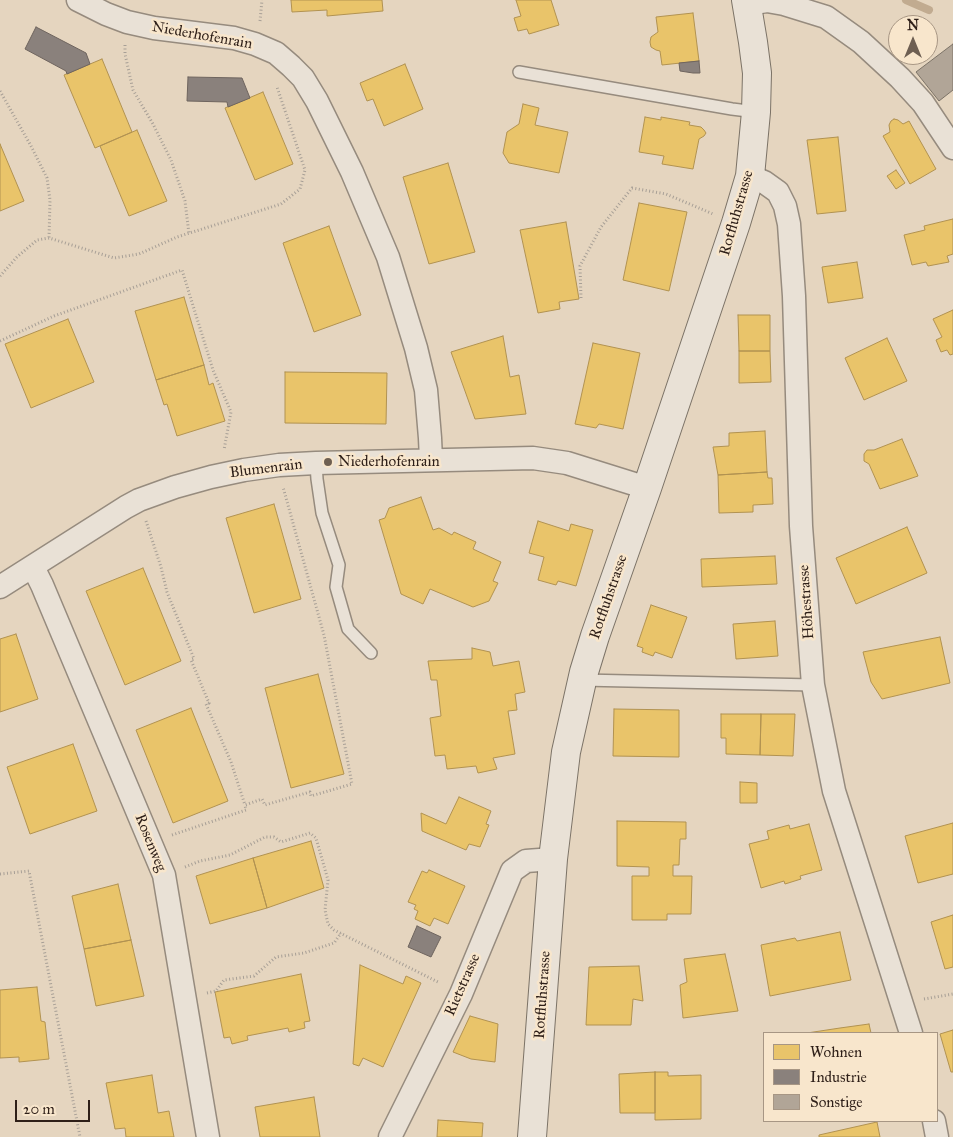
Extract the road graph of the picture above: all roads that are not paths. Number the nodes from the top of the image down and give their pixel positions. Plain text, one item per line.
1 (78, 0) edge
2 (746, 2) edge
3 (520, 72) dead end
4 (756, 112) junction
5 (953, 148) edge
6 (750, 176) junction
7 (431, 460) junction
8 (316, 463) junction
9 (647, 488) junction
10 (33, 567) junction
11 (0, 587) edge
12 (371, 653) dead end
13 (582, 680) junction
14 (813, 685) junction
15 (553, 859) junction
16 (911, 1032) edge
17 (934, 1122) edge
18 (208, 1137) edge
19 (390, 1137) edge
20 (532, 1137) edge
21 (937, 1137) edge

1 - 7 street, Niederhofenrain
2 - 4 main road, Rotfluhstrasse
2 - 5 street
3 - 4 lane
4 - 6 main road, Rotfluhstrasse
6 - 9 main road, Rotfluhstrasse
6 - 14 street, Höhestrasse
7 - 8 street, Blumenrain
7 - 9 street, Blumenrain
8 - 10 street, Blumenrain
8 - 12 lane
9 - 13 main road, Rotfluhstrasse
10 - 11 street, Blumenrain
10 - 18 street, Rosenweg
13 - 14 lane
13 - 15 main road, Rotfluhstrasse
14 - 16 street, Höhestrasse
15 - 19 street, Rietstrasse
15 - 20 main road, Rotfluhstrasse
17 - 21 street

